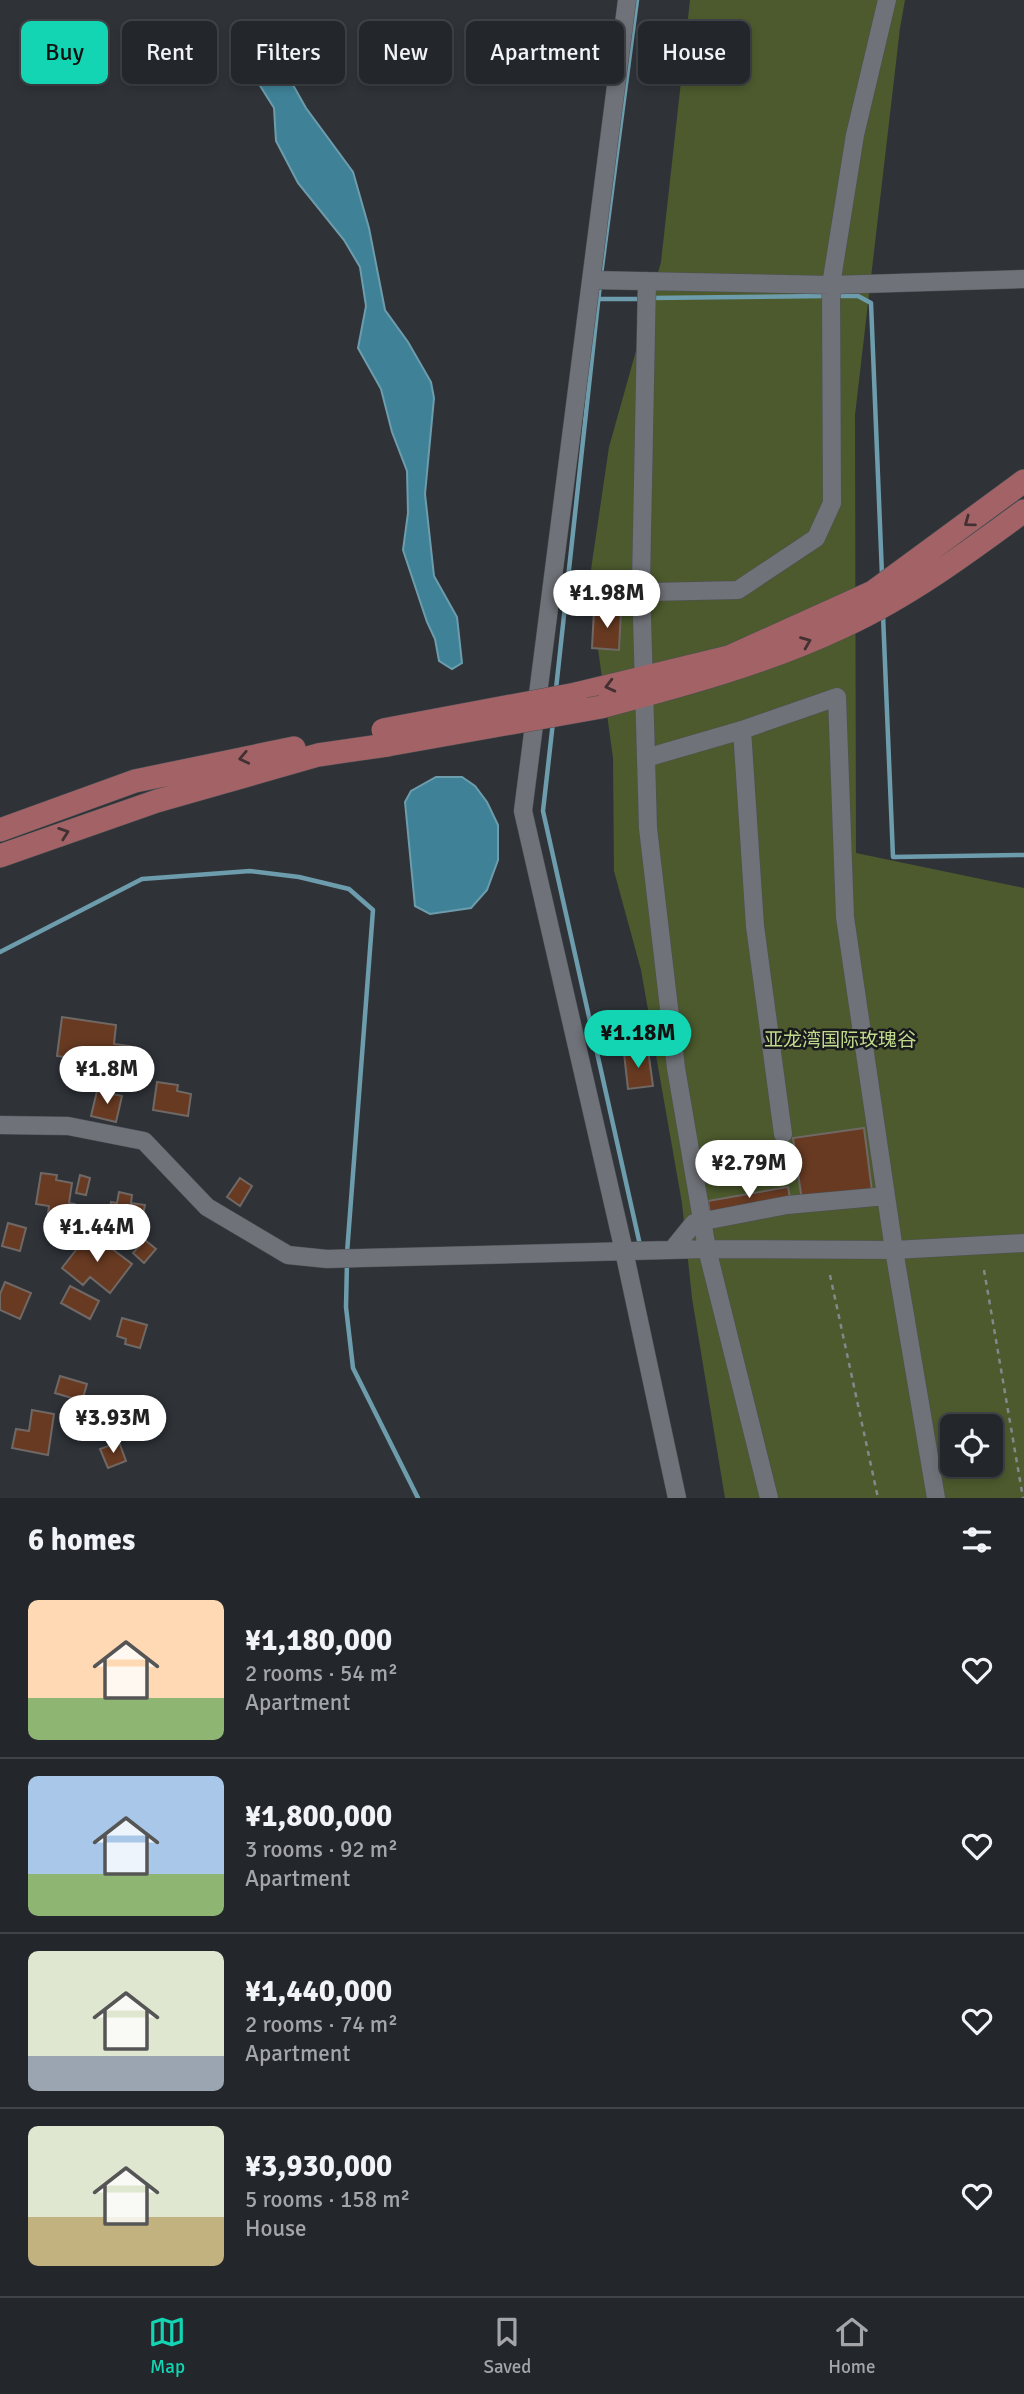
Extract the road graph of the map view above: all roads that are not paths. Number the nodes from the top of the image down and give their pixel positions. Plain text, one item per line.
1 (627, 0) edge
2 (887, 0) edge
3 (1024, 279) edge
4 (591, 280) junction
5 (647, 281) junction
6 (831, 285) junction
7 (1024, 481) edge
8 (1024, 511) edge
9 (650, 592) dead end
10 (742, 730) junction
11 (385, 737) junction
12 (646, 758) junction
13 (0, 830) edge
14 (0, 856) edge
15 (0, 1125) edge
16 (783, 1134) dead end
17 (886, 1196) junction
18 (1024, 1243) edge
19 (707, 1249) junction
20 (672, 1250) junction
21 (894, 1250) junction
22 (624, 1251) junction
23 (677, 1498) edge
24 (769, 1498) edge
25 (936, 1498) edge

1 - 4 street
2 - 6 street
3 - 6 street
4 - 5 street
4 - 22 street
5 - 6 street
5 - 12 street
6 - 9 street
7 -> 11 main road, bridge
11 -> 8 main road, bridge
10 - 12 street
10 - 16 street
10 - 17 street
11 -> 13 main road
14 -> 11 main road
12 - 19 street
15 - 22 street
17 - 20 street
17 - 21 street
18 - 21 street
19 - 20 street
19 - 21 street
19 - 24 street
20 - 22 street
21 - 25 street
22 - 23 street

